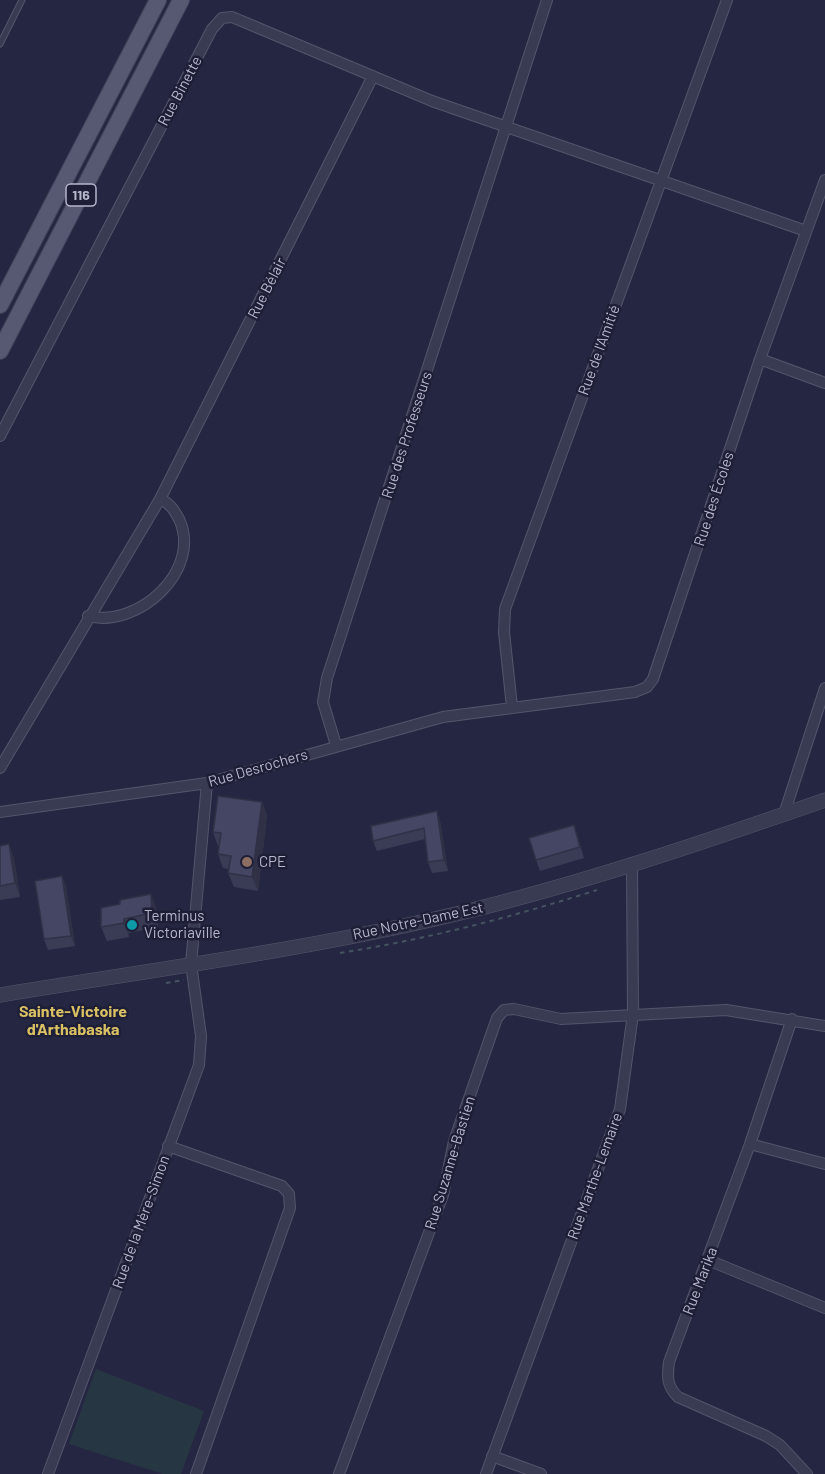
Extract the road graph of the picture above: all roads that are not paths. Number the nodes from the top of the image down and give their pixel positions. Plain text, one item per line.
1 (22, 0) edge
2 (158, 0) edge
3 (181, 0) edge
4 (547, 0) edge
5 (727, 0) edge
6 (0, 44) edge
7 (374, 76) junction
8 (505, 125) junction
9 (661, 180) junction
10 (825, 180) edge
11 (806, 231) junction
12 (0, 305) edge
13 (0, 351) edge
14 (760, 359) junction
15 (825, 383) edge
16 (0, 436) edge
17 (160, 499) junction
18 (88, 616) junction
19 (825, 688) edge
20 (512, 707) junction
21 (336, 745) junction
22 (0, 768) edge
23 (207, 783) junction
24 (825, 800) edge
25 (0, 812) edge
26 (784, 814) junction
27 (632, 863) junction
28 (191, 964) junction
29 (0, 995) edge
30 (633, 1014) junction
31 (792, 1019) junction
32 (825, 1026) edge
33 (750, 1144) junction
34 (168, 1146) junction
35 (825, 1164) edge
36 (708, 1260) junction
37 (825, 1308) edge
38 (492, 1456) junction
39 (200, 1473) edge
40 (48, 1474) edge
41 (339, 1474) edge
42 (486, 1474) edge
43 (541, 1474) edge
44 (807, 1474) edge

1 - 6 lane
2 - 12 main road, 116
3 - 13 main road, 116
4 - 8 street, Rue des Professeurs
5 - 9 street, Rue de l'Amitié
7 - 8 street, Rue Binette
7 - 16 street, Rue Binette
7 - 17 street, Rue Bélair
8 - 9 street, Rue Binette
8 - 21 street, Rue des Professeurs
9 - 11 street, Rue Binette
9 - 20 street, Rue de l'Amitié
10 - 11 street, Rue des Écoles
11 - 14 street, Rue des Écoles
14 - 15 street
14 - 20 street, Rue des Écoles
17 - 18 street, Rue Bélair
17 - 18 street
18 - 22 street, Rue Bélair
19 - 26 street
20 - 21 street, Rue Desrochers
21 - 23 street, Rue Desrochers
23 - 25 street, Rue Desrochers
23 - 28 street, Rue de la Mère-Simon
24 - 26 street, Rue Notre-Dame Est
26 - 27 street, Rue Notre-Dame Est
27 - 28 street, Rue Notre-Dame Est
27 - 30 street, Rue Marthe-Lemaire
28 - 29 street, Rue Notre-Dame Est
28 - 34 street, Rue de la Mère-Simon
30 - 31 street, Rue Suzanne-Bastien
30 - 38 street, Rue Marthe-Lemaire
30 - 41 street, Rue Suzanne-Bastien
31 - 32 street, Rue Suzanne-Bastien
31 - 33 street, Rue Marika
33 - 35 street
33 - 36 street, Rue Marika
34 - 39 street
34 - 40 street, Rue de la Mère-Simon
36 - 37 street
36 - 44 street, Rue Marika
38 - 42 street, Rue Marthe-Lemaire
38 - 43 street

